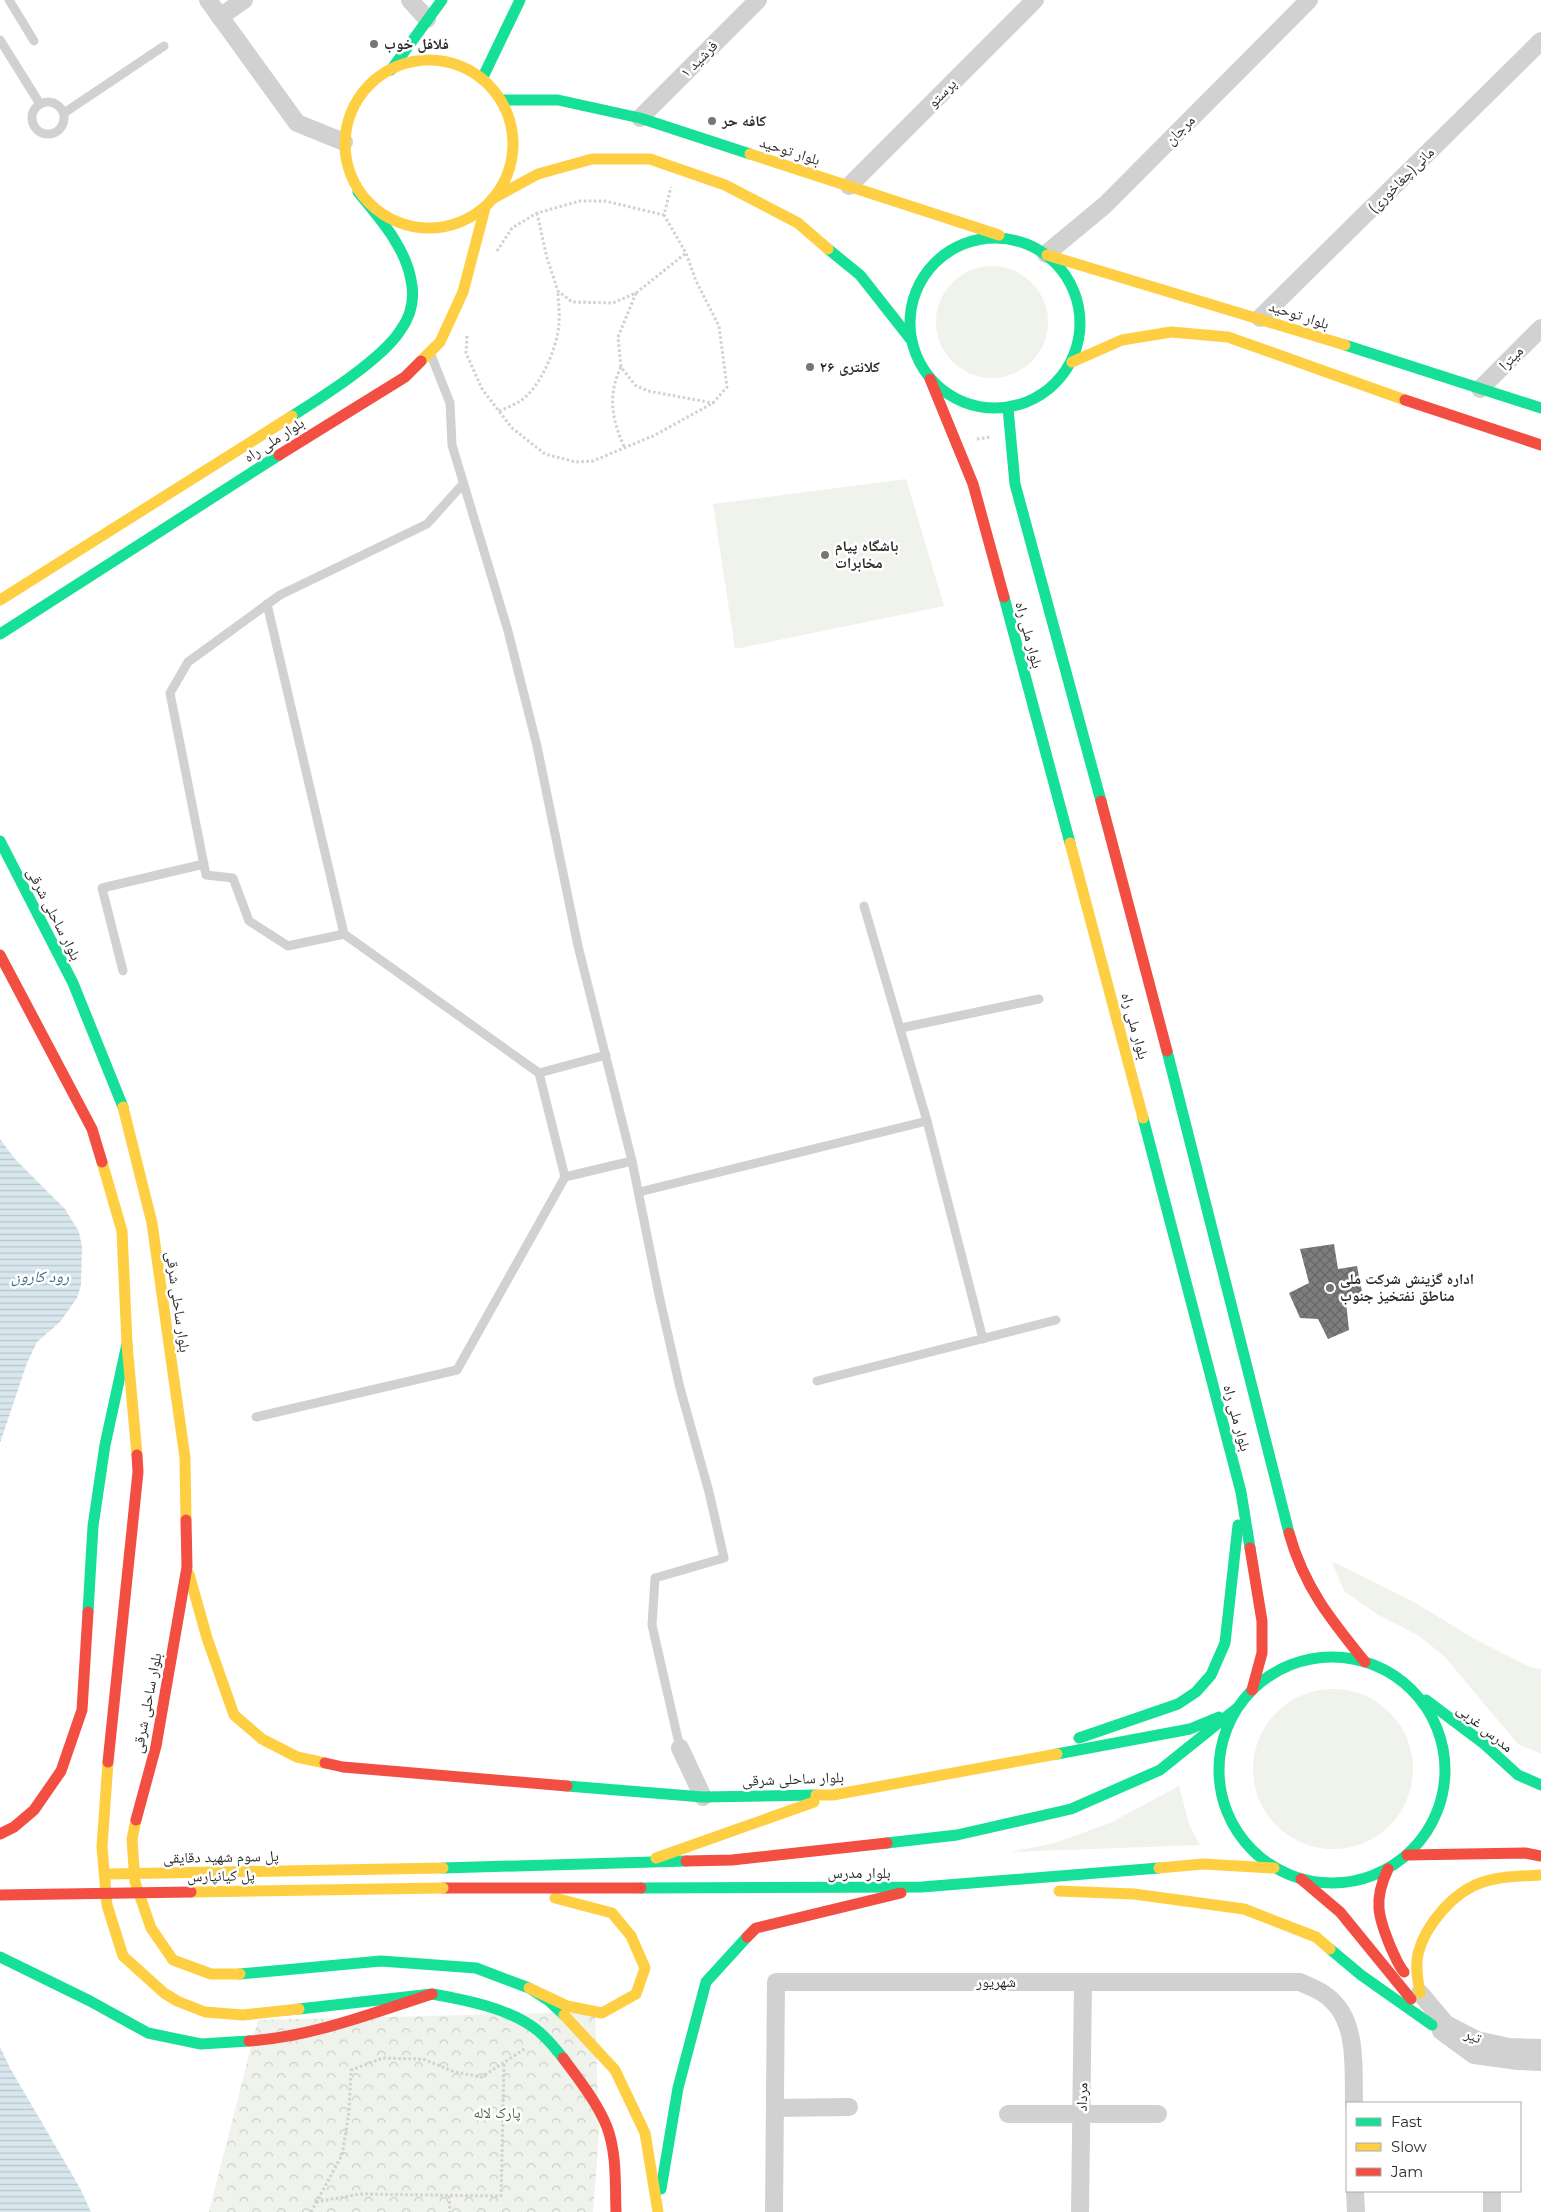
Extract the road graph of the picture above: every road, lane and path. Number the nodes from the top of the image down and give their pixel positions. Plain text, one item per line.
1 (9, 0) edge
2 (208, 0) edge
3 (244, 0) edge
4 (410, 0) edge
5 (442, 0) edge
6 (520, 0) edge
7 (758, 0) edge
8 (1035, 0) edge
9 (1309, 0) edge
10 (220, 17) junction
11 (427, 19) junction
12 (0, 40) edge
13 (34, 41) dead end
14 (1541, 41) edge
15 (164, 46) dead end
16 (390, 70) junction
17 (482, 78) junction
18 (501, 100) junction
19 (40, 104) junction
20 (64, 113) junction
21 (640, 118) junction
22 (344, 142) junction
23 (676, 168) junction
24 (849, 186) junction
25 (358, 192) junction
26 (489, 203) junction
27 (538, 213) junction
28 (664, 215) junction
29 (1008, 238) junction
30 (686, 253) junction
31 (1046, 254) junction
32 (492, 259) dead end
33 (558, 291) junction
34 (636, 293) junction
35 (1260, 318) junction
36 (468, 327) dead end
37 (1541, 328) edge
38 (912, 341) junction
39 (430, 352) junction
40 (1072, 362) junction
41 (621, 367) junction
42 (930, 380) junction
43 (1480, 389) junction
44 (713, 402) junction
45 (1008, 408) junction
46 (1541, 408) edge
47 (499, 411) junction
48 (1011, 434) junction
49 (956, 443) junction
50 (1541, 445) edge
51 (625, 449) junction
52 (464, 484) junction
53 (0, 600) edge
54 (267, 604) junction
55 (0, 634) edge
56 (0, 841) edge
57 (204, 864) junction
58 (864, 906) dead end
59 (344, 934) junction
60 (0, 955) edge
61 (1145, 963) junction
62 (1129, 967) dead end
63 (123, 971) dead end
64 (1039, 999) dead end
65 (901, 1028) junction
66 (606, 1055) junction
67 (539, 1073) junction
68 (927, 1121) junction
69 (632, 1161) junction
70 (565, 1176) junction
71 (639, 1192) junction
72 (1056, 1320) dead end
73 (983, 1338) junction
74 (128, 1344) junction
75 (817, 1381) dead end
76 (256, 1418) dead end
77 (1241, 1492) junction
78 (187, 1567) junction
79 (1365, 1662) junction
80 (1252, 1690) junction
81 (1412, 1690) junction
82 (1236, 1710) junction
83 (680, 1748) joint
84 (1043, 1756) junction
85 (1541, 1785) edge
86 (833, 1795) junction
87 (703, 1797) junction
88 (0, 1834) edge
89 (1407, 1855) junction
90 (1541, 1856) edge
91 (645, 1863) junction
92 (443, 1868) joint
93 (1274, 1868) junction
94 (1388, 1868) junction
95 (95, 1874) dead end
96 (1541, 1875) edge
97 (1302, 1880) junction
98 (922, 1887) junction
99 (443, 1888) joint
100 (514, 1888) junction
101 (1028, 1890) dead end
102 (1048, 1891) dead end
103 (0, 1895) edge
104 (0, 1957) edge
105 (1083, 1982) junction
106 (530, 1988) junction
107 (1420, 1993) junction
108 (432, 1994) junction
109 (1432, 2025) junction
110 (1541, 2048) edge
111 (1541, 2062) edge
112 (1354, 2102) edge
113 (850, 2107) dead end
114 (775, 2108) junction
115 (1081, 2113) junction
116 (1008, 2114) dead end
117 (1158, 2114) dead end
118 (1355, 2192) edge
119 (1492, 2192) edge
120 (449, 2196) junction
121 (316, 2202) junction
122 (658, 2211) edge
123 (311, 2212) edge
124 (450, 2212) edge
125 (616, 2212) edge
126 (774, 2212) edge
127 (1080, 2212) edge
128 (1356, 2212) edge
129 (1492, 2212) edge

1 - 13 lane
2 - 10 street
3 - 10 street
4 - 11 street
5 - 11 main road
6 - 17 main road
7 - 21 street, فرشید ۱
8 - 24 street, پرستو
9 - 31 street, مرجان
10 - 22 street
11 - 16 main road
12 - 19 lane
14 - 35 street, مانی(چغاخوری)
15 - 20 lane
16 - 17 main road
16 - 22 main road
17 - 18 main road
18 - 21 main road, بلوار توحید
18 - 26 main road
19 - 20 lane
19 - 20 lane
21 - 24 main road, بلوار توحید
22 - 25 main road
23 - 26 main road
23 - 28 path
23 - 38 main road
24 - 29 main road, بلوار توحید
25 - 26 main road
25 - 53 main road, بلوار ملی راه
26 - 39 main road, بلوار ملی راه
27 - 28 path
27 - 32 path
27 - 33 path
28 - 30 path
29 - 31 main road
29 - 38 main road
30 - 34 path
30 - 44 path
31 - 35 main road, بلوار توحید
31 - 40 main road
33 - 34 path
33 - 47 path
34 - 41 path
35 - 43 main road, بلوار توحید
36 - 47 path
37 - 43 street, میترا
38 - 42 main road
39 - 52 lane
39 - 55 main road, بلوار ملی راه
40 - 45 main road
40 - 50 main road
41 - 44 path
41 - 51 path
42 - 45 main road
42 - 49 main road, بلوار ملی راه
43 - 46 main road, بلوار توحید
44 - 51 path
45 - 48 main road, بلوار ملی راه
47 - 51 path
48 - 49 path
48 - 61 main road, بلوار ملی راه
49 - 77 main road, بلوار ملی راه
52 - 54 lane
52 - 66 lane
54 - 57 lane
54 - 59 lane
56 - 78 main road, بلوار ساحلی شرقی
57 - 59 lane
57 - 63 lane
58 - 65 lane
59 - 67 lane
60 - 74 main road, بلوار ساحلی شرقی
61 - 62 main road
61 - 79 main road, بلوار ملی راه
64 - 65 lane
65 - 68 lane
66 - 67 lane
66 - 69 lane
67 - 70 lane
68 - 71 lane
68 - 73 lane
69 - 70 lane
69 - 71 lane
70 - 76 lane
71 - 83 lane
72 - 73 lane
73 - 75 lane
74 - 88 main road
74 - 108 main road, بلوار ساحلی شرقی
77 - 80 main road, بلوار ملی راه
77 - 84 main road
78 - 87 main road, بلوار ساحلی شرقی
78 - 106 main road, بلوار ساحلی شرقی
79 - 80 main road
79 - 81 main road
80 - 82 main road
81 - 85 main road, مدرس غربی
81 - 89 main road
82 - 84 main road, بلوار ساحلی شرقی
82 - 91 main road, بلوار مدرس
82 - 93 main road
83 - 87 street
84 - 86 main road, بلوار ساحلی شرقی
86 - 87 main road, بلوار ساحلی شرقی
86 - 91 main road
89 - 90 main road
89 - 94 main road
91 - 92 main road, بلوار مدرس
92 - 95 main road, پل سوم شهید دقایقی, bridge
93 - 97 main road
93 - 98 main road, بلوار مدرس
94 - 97 main road
94 - 107 main road
96 - 107 main road
97 - 109 main road
98 - 100 main road, بلوار مدرس
98 - 101 main road
98 - 122 main road
99 - 100 main road, بلوار مدرس
99 - 103 main road, پل کیانپارس, bridge
100 - 106 main road
102 - 109 main road
104 - 108 main road
105 - 112 street, شهریور
105 - 114 street, شهریور
105 - 115 street, مرداد
106 - 122 main road, بلوار ساحلی شرقی
107 - 110 street, تیر
108 - 125 main road, بلوار ساحلی شرقی
109 - 111 street, تیر
113 - 114 street
114 - 126 street, شهریور
115 - 116 street
115 - 117 street
115 - 127 street, مرداد
118 - 128 street
119 - 129 street
120 - 121 path
120 - 121 path
120 - 124 path
121 - 123 path

